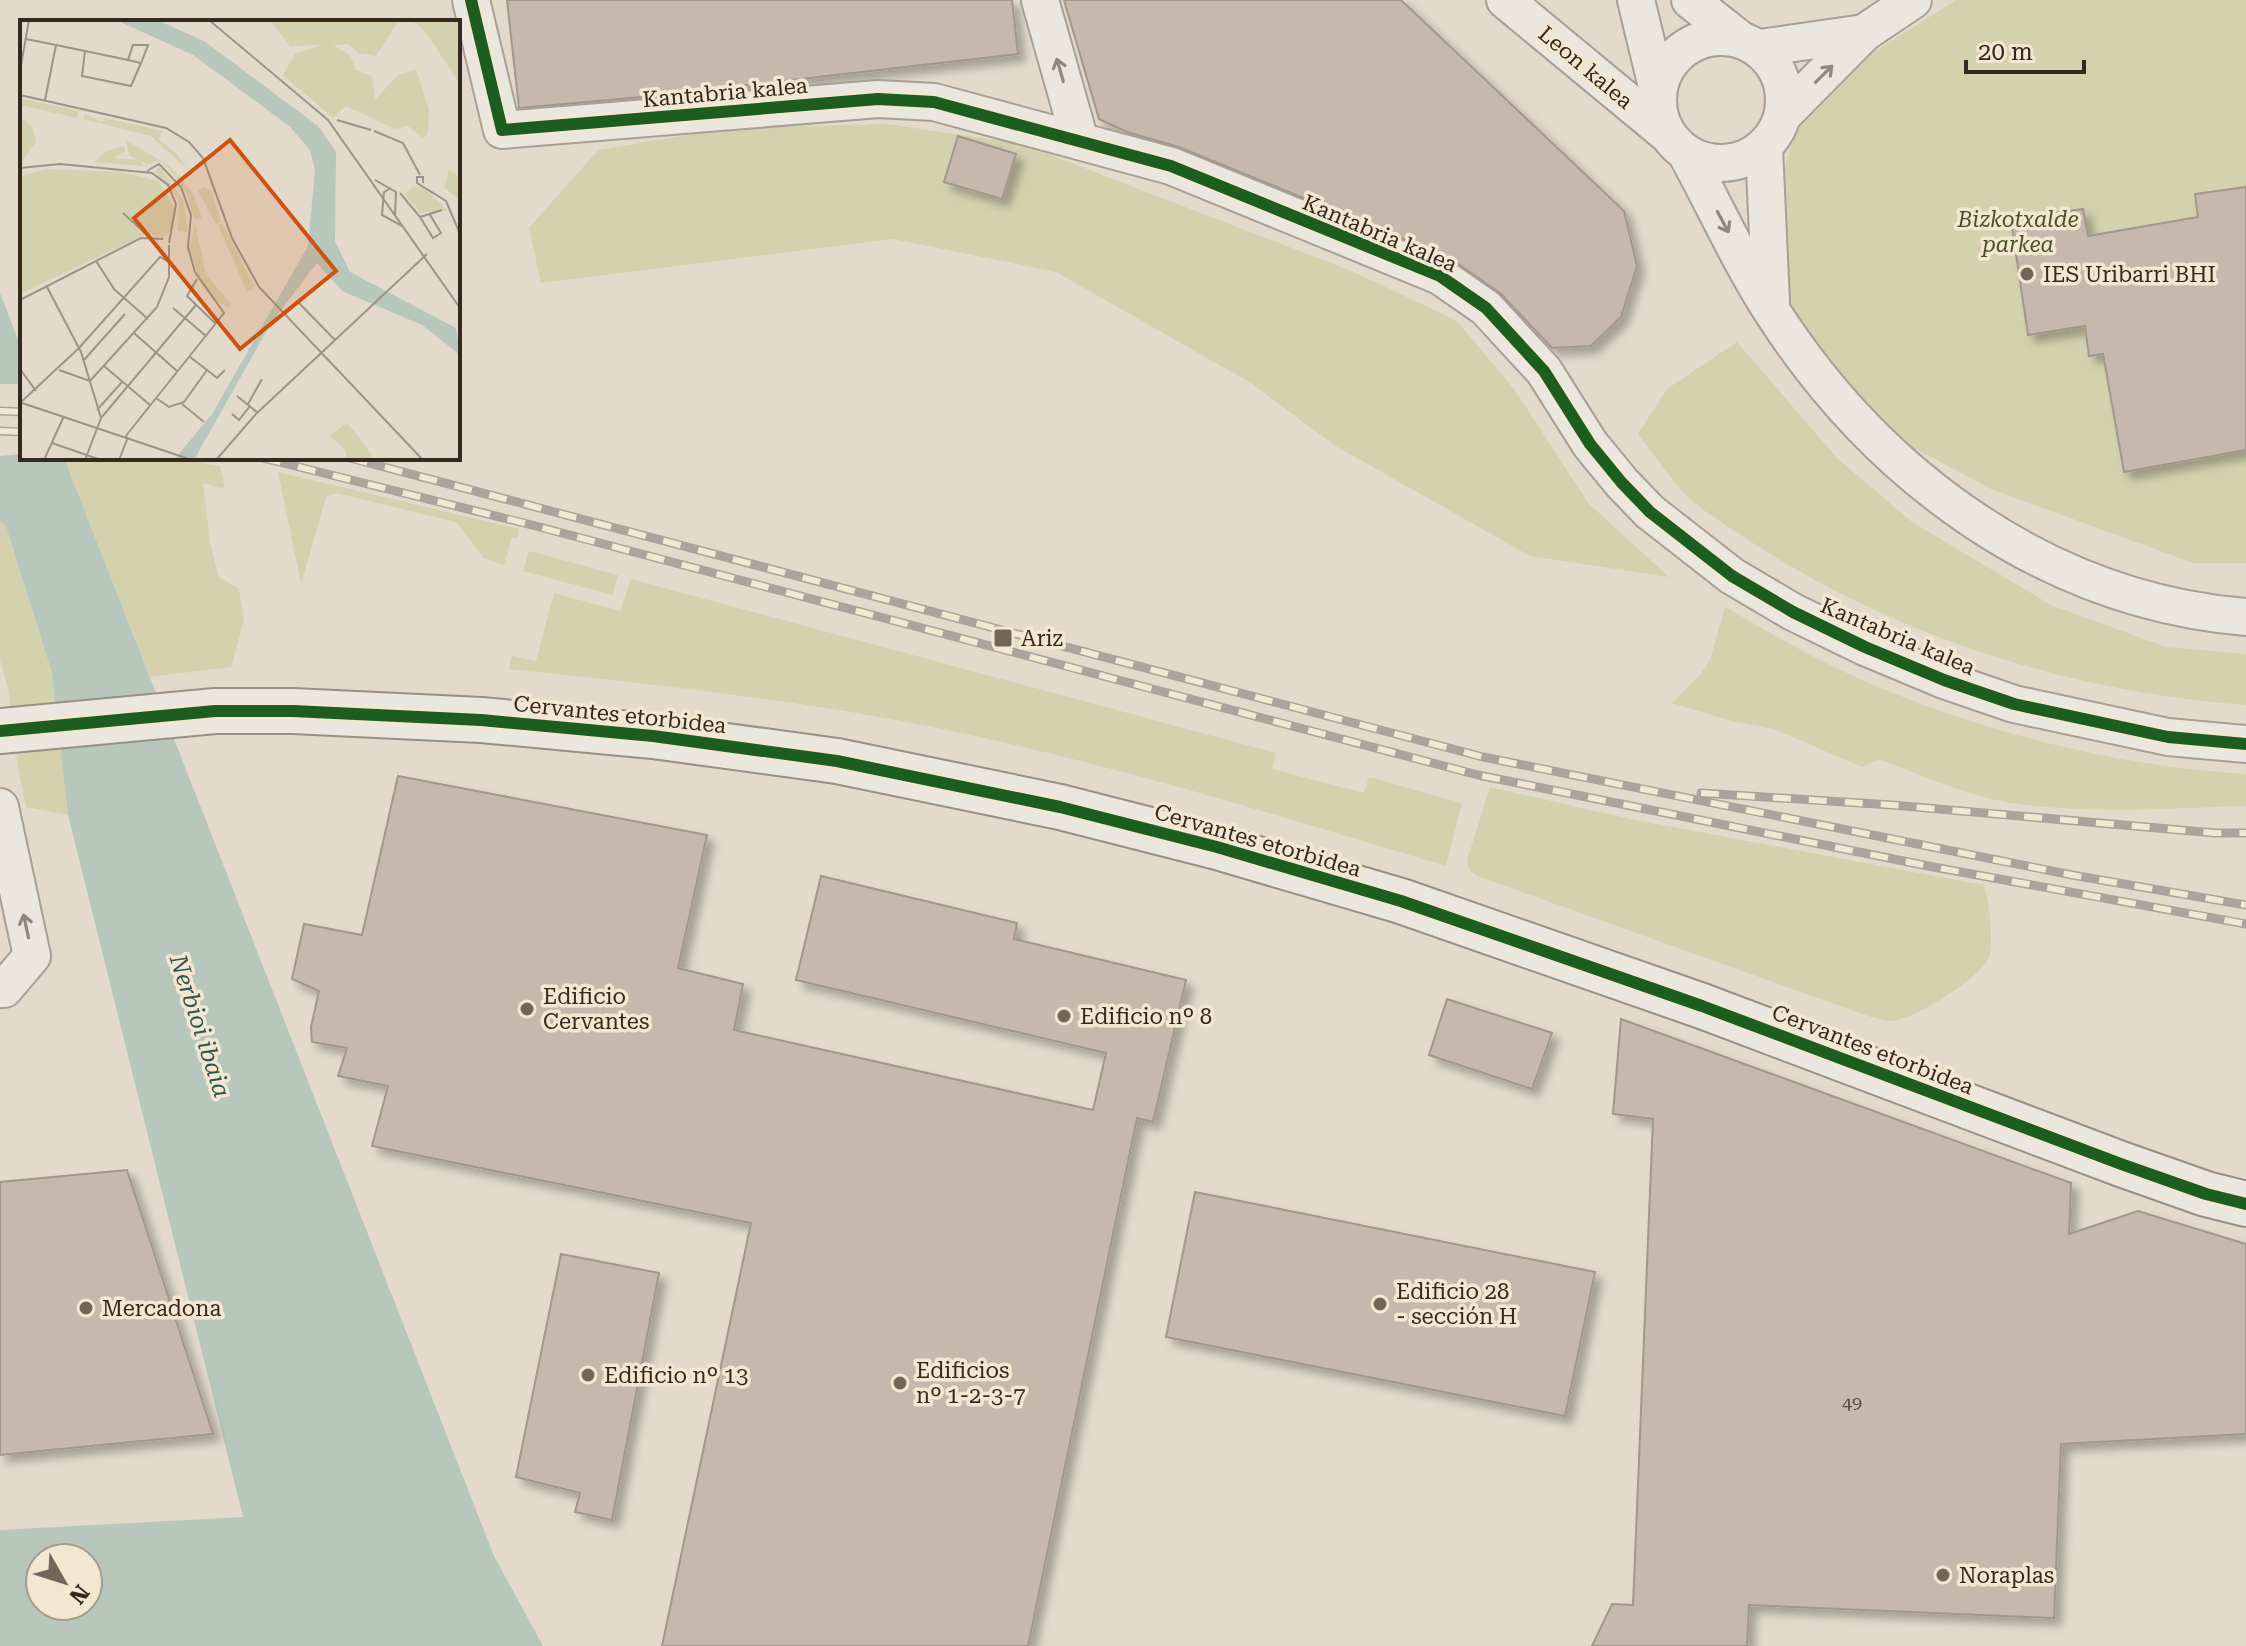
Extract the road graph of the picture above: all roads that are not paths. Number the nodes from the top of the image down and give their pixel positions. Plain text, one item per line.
1 (471, 0) edge
2 (1040, 0) edge
3 (1505, 0) edge
4 (1636, 0) edge
5 (1690, 0) edge
6 (1913, 0) edge
7 (1864, 33) junction
8 (1748, 43) junction
9 (1658, 91) junction
10 (1783, 115) junction
11 (1080, 141) junction
12 (1677, 144) junction
13 (1764, 147) junction
14 (1772, 312) junction
15 (2246, 617) edge
16 (3, 731) edge
17 (2246, 744) edge
18 (0, 807) edge
19 (0, 989) edge
20 (2246, 1204) edge

1 - 11 street, Kantabria kalea
11 -> 2 street
3 - 12 street, Leon kalea
4 - 9 street
5 - 8 street
6 - 7 street
7 - 8 street
10 -> 7 street
8 - 9 street
8 - 10 street
9 - 12 street
10 - 13 street
11 - 17 street, Kantabria kalea
12 - 13 street
12 -> 14 street
13 - 14 street
14 - 15 street
16 - 20 street, Cervantes etorbidea
19 -> 18 street

